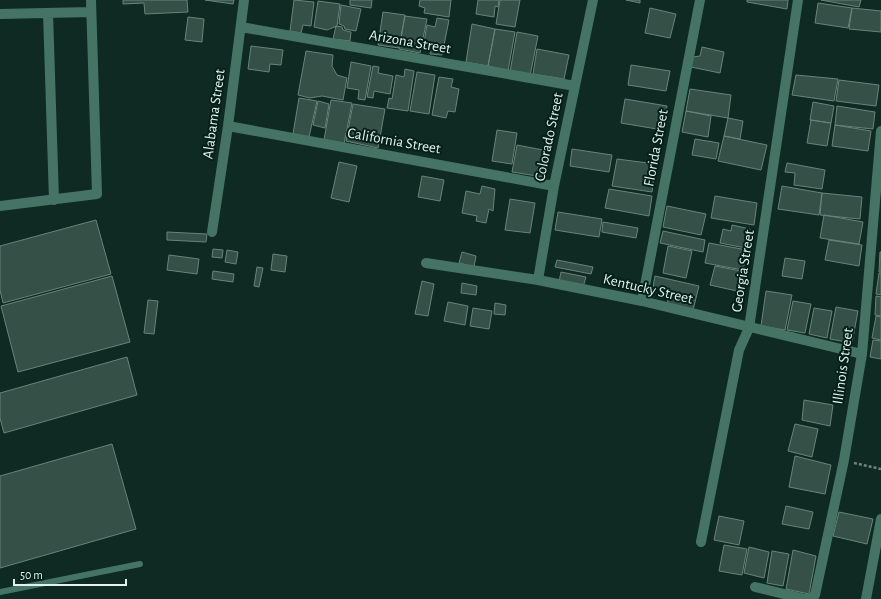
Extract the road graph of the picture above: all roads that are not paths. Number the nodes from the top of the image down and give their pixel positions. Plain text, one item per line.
1 (91, 0) edge
2 (244, 0) edge
3 (593, 0) edge
4 (700, 0) edge
5 (798, 0) edge
6 (91, 12) junction
7 (48, 13) junction
8 (0, 14) edge
9 (241, 27) junction
10 (575, 86) junction
11 (228, 126) junction
12 (881, 131) edge
13 (554, 186) junction
14 (54, 200) junction
15 (0, 206) edge
16 (212, 232) dead end
17 (426, 263) dead end
18 (538, 280) junction
19 (642, 301) junction
20 (749, 328) junction
21 (862, 354) junction
22 (881, 519) edge
23 (701, 542) dead end
24 (140, 564) dead end
25 (755, 588) dead end
26 (0, 592) edge
27 (805, 599) edge
28 (808, 599) edge
29 (866, 599) edge

1 - 6 street
2 - 9 street, Alabama Street
3 - 10 street, Colorado Street
4 - 19 street, Florida Street
5 - 20 street, Georgia Street
6 - 7 street
6 - 14 street
7 - 8 street
7 - 14 street
9 - 10 street, Arizona Street
9 - 11 street, Alabama Street
10 - 13 street, Colorado Street
11 - 13 street, California Street
11 - 16 street, Alabama Street
12 - 21 street, Illinois Street
13 - 18 street, Colorado Street
14 - 15 street
17 - 18 street, Kentucky Street
18 - 19 street, Kentucky Street
19 - 20 street, Kentucky Street
20 - 21 street, Kentucky Street
20 - 23 street, Georgia Street
21 - 28 street, Illinois Street
22 - 29 street
24 - 26 lane
25 - 27 street

